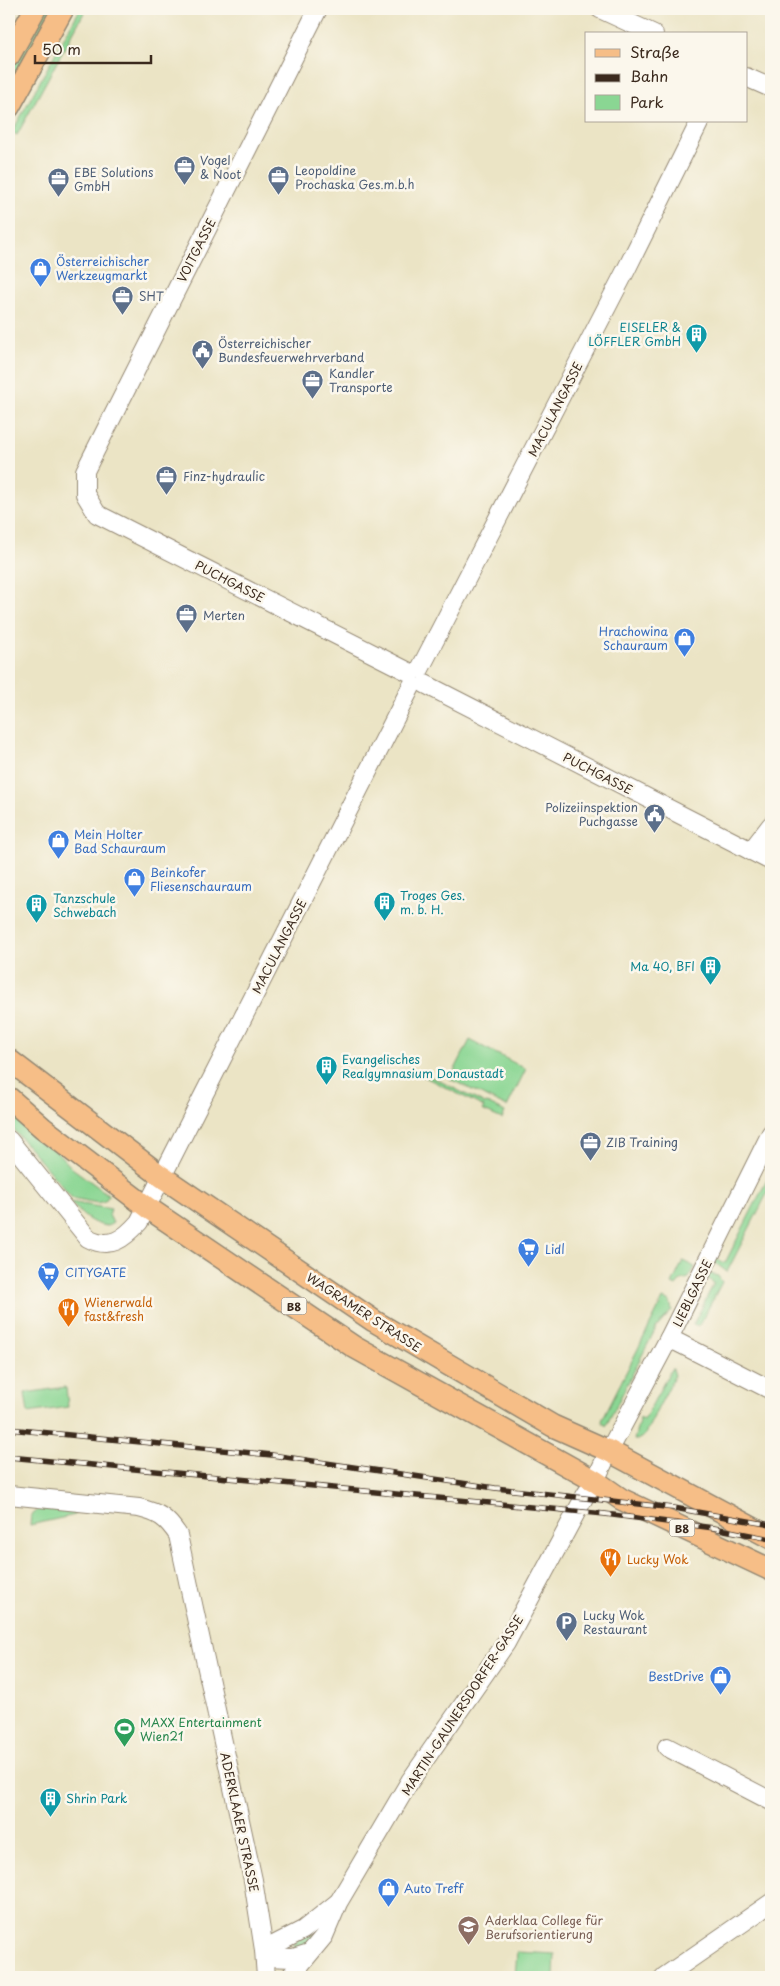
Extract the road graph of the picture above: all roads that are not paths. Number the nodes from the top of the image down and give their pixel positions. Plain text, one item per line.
1 (35, 9) edge
2 (63, 9) edge
3 (318, 9) edge
4 (600, 9) edge
5 (650, 32) edge
6 (9, 56) edge
7 (748, 78) edge
8 (771, 88) edge
9 (9, 107) edge
10 (700, 122) edge
11 (85, 494) joint
12 (417, 678) junction
13 (771, 825) edge
14 (751, 851) junction
15 (771, 861) edge
16 (9, 1060) edge
17 (9, 1098) edge
18 (771, 1133) edge
19 (9, 1140) edge
20 (161, 1176) junction
21 (148, 1208) junction
22 (669, 1338) junction
23 (771, 1390) edge
24 (609, 1451) junction
25 (595, 1481) junction
26 (9, 1495) edge
27 (771, 1538) edge
28 (771, 1570) edge
29 (668, 1747) dead end
30 (771, 1802) edge
31 (338, 1903) junction
32 (771, 1903) edge
33 (265, 1954) junction
34 (309, 1954) junction
35 (266, 1977) edge
36 (290, 1977) edge
37 (664, 1977) edge

1 - 6 main road
2 - 9 main road
3 - 11 street, VOITGASSE
4 - 5 street
7 - 8 street
10 - 12 street, MACULANGASSE
11 - 12 street, PUCHGASSE
12 - 14 street, PUCHGASSE
12 - 20 street, MACULANGASSE
13 - 14 street
14 - 15 street, PUCHGASSE
16 - 20 main road, WAGRAMER STRASSE
17 - 21 main road, B8
18 - 22 street, LIEBLGASSE
19 - 21 street
20 - 21 street, MACULANGASSE
20 - 24 main road, WAGRAMER STRASSE
21 - 25 main road, B8
22 - 23 street
22 - 24 street, LIEBLGASSE
24 - 25 street, MARTIN-GAUNERSDORFER-GASSE
24 - 27 main road, WAGRAMER STRASSE
25 - 28 main road, B8
25 - 31 street, MARTIN-GAUNERSDORFER-GASSE
26 - 33 street, ADERKLAAER STRASSE
29 - 30 street
31 - 33 street, MARTIN-GAUNERSDORFER-GASSE
31 - 34 street, MARTIN-GAUNERSDORFER-GASSE
32 - 37 street
33 - 34 street
33 - 35 street, ADERKLAAER STRASSE
34 - 36 street, MARTIN-GAUNERSDORFER-GASSE

